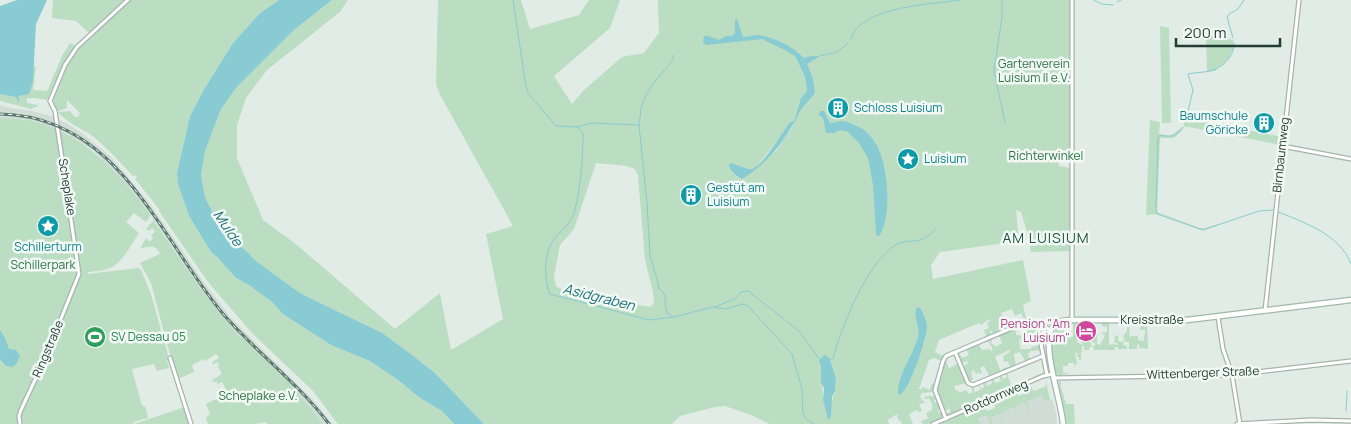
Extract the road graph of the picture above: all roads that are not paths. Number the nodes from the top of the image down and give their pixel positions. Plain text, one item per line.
1 (128, 0) edge
2 (1072, 0) edge
3 (1299, 0) edge
4 (1282, 146) junction
5 (1351, 159) edge
6 (79, 274) joint
7 (1351, 300) edge
8 (1265, 311) junction
9 (1218, 316) junction
10 (1072, 320) junction
11 (1051, 331) junction
12 (1039, 334) dead end
13 (955, 352) junction
14 (1043, 356) junction
15 (170, 358) dead end
16 (1351, 361) edge
17 (1047, 375) junction
18 (1232, 375) junction
19 (1054, 376) junction
20 (946, 419) junction
21 (1351, 421) edge
22 (20, 424) edge
23 (191, 424) edge
24 (933, 424) edge
25 (1063, 424) edge
26 (1238, 424) edge

1 - 6 street, Scheplake
2 - 10 street
3 - 4 street, Birnbaumweg
4 - 5 street
4 - 8 street, Birnbaumweg
6 - 22 street, Ringstraße
7 - 8 main road, Kreisstraße
8 - 9 main road, Kreisstraße
9 - 10 main road, Kreisstraße
9 - 18 street
10 - 11 main road, Kreisstraße
11 - 13 street
11 - 19 main road
12 - 14 street
13 - 14 street, Rotdornweg
13 - 20 street
14 - 17 street
15 - 23 street
16 - 18 street, Wittenberger Straße
17 - 19 street, Rotdornweg
17 - 20 street, Rotdornweg
18 - 19 street, Wittenberger Straße
18 - 26 street
19 - 25 main road
20 - 24 street, Rotdornweg
21 - 26 street

